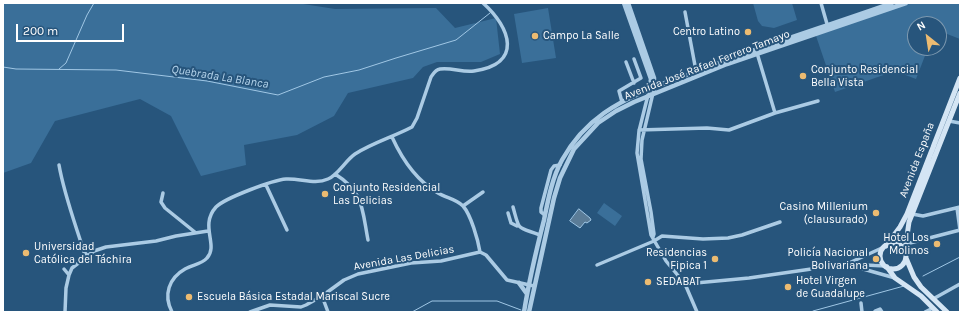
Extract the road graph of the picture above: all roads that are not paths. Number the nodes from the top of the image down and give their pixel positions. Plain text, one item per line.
1 (483, 3) edge
2 (624, 3) edge
3 (628, 3) edge
4 (821, 3) edge
5 (892, 3) edge
6 (906, 3) edge
7 (685, 12) dead end
8 (827, 24) junction
9 (757, 53) junction
10 (634, 59) dead end
11 (626, 62) dead end
12 (696, 71) junction
13 (960, 78) edge
14 (634, 83) junction
15 (651, 91) junction
16 (960, 93) edge
17 (818, 101) dead end
18 (622, 102) junction
19 (775, 113) junction
20 (949, 121) junction
21 (960, 123) edge
22 (639, 130) junction
23 (644, 130) junction
24 (392, 137) junction
25 (59, 165) dead end
26 (335, 174) junction
27 (266, 185) junction
28 (483, 192) dead end
29 (163, 193) dead end
30 (463, 206) junction
31 (512, 207) dead end
32 (958, 207) edge
33 (508, 213) dead end
34 (912, 214) junction
35 (780, 222) dead end
36 (518, 226) junction
37 (287, 230) dead end
38 (208, 231) junction
39 (196, 233) junction
40 (540, 235) junction
41 (654, 239) junction
42 (368, 240) dead end
43 (906, 244) junction
44 (885, 246) junction
45 (905, 250) junction
46 (480, 252) junction
47 (87, 256) junction
48 (906, 258) junction
49 (846, 264) junction
50 (597, 265) dead end
51 (886, 267) junction
52 (64, 269) dead end
53 (68, 275) junction
54 (895, 278) junction
55 (519, 283) junction
56 (685, 284) junction
57 (960, 284) edge
58 (531, 286) junction
59 (527, 294) junction
60 (322, 296) junction
61 (933, 299) junction
62 (861, 303) dead end
63 (875, 310) dead end
64 (935, 310) edge
65 (65, 312) edge
66 (172, 312) edge
67 (250, 312) edge
68 (328, 312) edge
69 (524, 312) edge
70 (529, 312) edge
71 (697, 312) edge
72 (862, 312) edge
73 (882, 312) edge
74 (925, 312) edge
75 (947, 312) edge

1 - 24 street
2 - 15 street
3 - 15 street
4 - 8 street
5 - 8 street, Avenida José Rafael Ferrero Tamayo
6 - 9 street, Avenida José Rafael Ferrero Tamayo
7 - 12 street
8 - 12 street, Avenida José Rafael Ferrero Tamayo
9 - 15 street, Avenida José Rafael Ferrero Tamayo
9 - 19 street
10 - 14 street
11 - 14 street
12 - 15 street, Avenida José Rafael Ferrero Tamayo
13 - 44 main road, Avenida España
14 - 18 street
15 - 18 street, Avenida José Rafael Ferrero Tamayo
15 - 22 street
15 - 23 street
15 - 58 street, Avenida José Rafael Ferrero Tamayo
16 - 20 main road, Avenida España
17 - 19 street
18 - 40 street, Avenida José Rafael Ferrero Tamayo
19 - 23 street
20 - 21 street
20 - 34 main road, Avenida España
22 - 23 street
22 - 41 street
23 - 41 street
24 - 26 street
24 - 30 street
25 - 47 street
26 - 27 street
26 - 42 street
27 - 37 street
27 - 38 street
28 - 30 street
29 - 39 street
30 - 46 street
31 - 36 street
32 - 34 street
32 - 43 street
33 - 36 street
34 - 43 main road, Avenida España
35 - 41 street
36 - 40 street
38 - 39 street
38 - 66 street
39 - 47 street
40 - 58 street, Avenida José Rafael Ferrero Tamayo
41 - 50 street
41 - 56 street
43 - 45 main road, Avenida España
44 - 45 main road
44 - 49 street
44 - 51 main road
45 - 48 main road
46 - 55 street
46 - 60 street, Avenida Las Delicias
47 - 53 street
48 - 51 main road
48 - 61 main road
49 - 51 street
49 - 54 street
49 - 56 street
51 - 54 main road
52 - 53 street
53 - 65 street
54 - 64 main road
55 - 58 street
55 - 59 street
56 - 71 street
57 - 61 street
58 - 59 street, Avenida José Rafael Ferrero Tamayo
58 - 70 street, Avenida José Rafael Ferrero Tamayo
59 - 69 street, Avenida José Rafael Ferrero Tamayo
60 - 67 street, Avenida Las Delicias
60 - 68 street
61 - 75 main road
62 - 72 street
63 - 73 street
64 - 74 street

